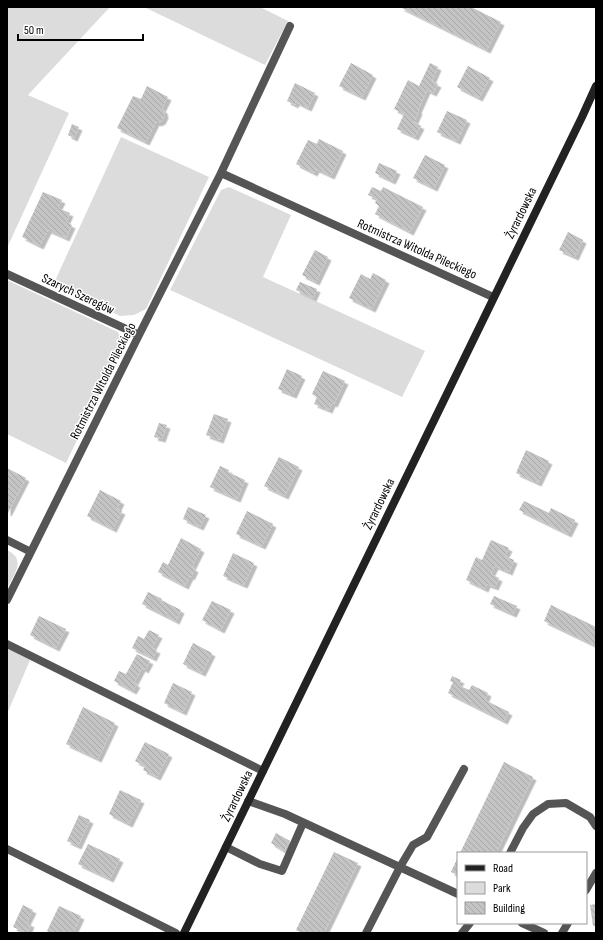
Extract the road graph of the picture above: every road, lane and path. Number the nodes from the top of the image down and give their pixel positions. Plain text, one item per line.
1 (290, 26) dead end
2 (596, 86) edge
3 (221, 173) junction
4 (7, 274) edge
5 (493, 297) junction
6 (139, 335) junction
7 (7, 540) edge
8 (31, 552) junction
9 (7, 600) edge
10 (7, 644) edge
11 (464, 769) dead end
12 (263, 771) junction
13 (248, 801) junction
14 (303, 823) junction
15 (596, 826) edge
16 (226, 847) junction
17 (7, 849) edge
18 (511, 852) edge
19 (400, 867) junction
20 (596, 873) edge
21 (587, 888) edge
22 (457, 894) edge
23 (469, 924) edge
24 (524, 924) edge
25 (567, 924) edge
26 (176, 933) edge
27 (184, 933) edge
28 (366, 933) edge
29 (462, 933) edge
30 (544, 933) edge
31 (562, 933) edge

1 - 3 street, Rotmistrza Witolda Pileckiego
2 - 5 main road, Żyrardowska
3 - 5 street, Rotmistrza Witolda Pileckiego
3 - 6 street, Rotmistrza Witolda Pileckiego
4 - 6 street, Szarych Szeregów
5 - 12 main road, Żyrardowska
6 - 8 street, Rotmistrza Witolda Pileckiego
7 - 8 street
8 - 9 street, Rotmistrza Witolda Pileckiego
10 - 12 street
11 - 19 street
12 - 13 main road, Żyrardowska
13 - 14 street
13 - 16 main road, Żyrardowska
14 - 16 street
14 - 19 street
15 - 18 street
16 - 27 main road, Żyrardowska
17 - 26 street
19 - 22 street
19 - 28 street
20 - 21 street
23 - 29 street
24 - 30 street
25 - 31 street

